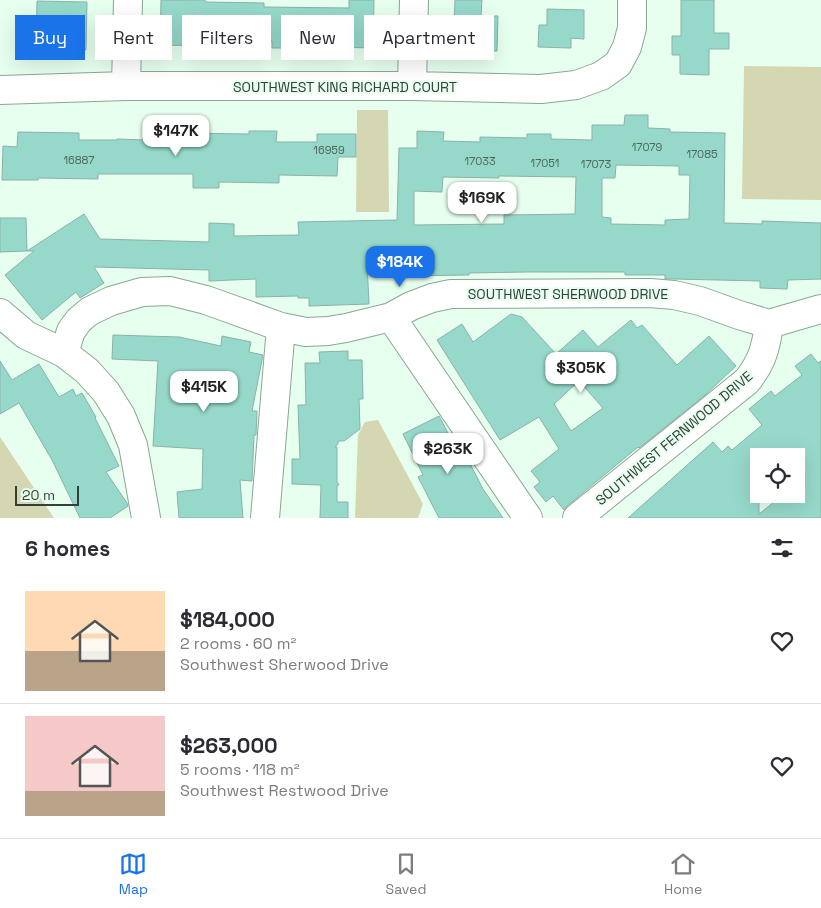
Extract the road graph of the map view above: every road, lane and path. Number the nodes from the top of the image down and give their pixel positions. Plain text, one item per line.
1 (128, 0) edge
2 (414, 0) edge
3 (632, 0) edge
4 (126, 86) junction
5 (412, 86) junction
6 (0, 90) edge
7 (821, 309) edge
8 (0, 313) edge
9 (391, 317) junction
10 (769, 324) junction
11 (281, 327) junction
12 (64, 352) junction
13 (146, 518) edge
14 (265, 518) edge
15 (528, 518) edge
16 (577, 518) edge

1 - 4 street
2 - 5 street
3 - 5 street, SOUTHWEST KING RICHARD COURT
4 - 5 street, SOUTHWEST KING RICHARD COURT
4 - 6 street, SOUTHWEST KING RICHARD COURT
7 - 10 street
8 - 12 street
9 - 10 street, SOUTHWEST SHERWOOD DRIVE
9 - 11 street, SOUTHWEST SHERWOOD DRIVE
9 - 15 street
10 - 16 street, SOUTHWEST FERNWOOD DRIVE
11 - 12 street, SOUTHWEST SHERWOOD DRIVE
11 - 14 street
12 - 13 street

